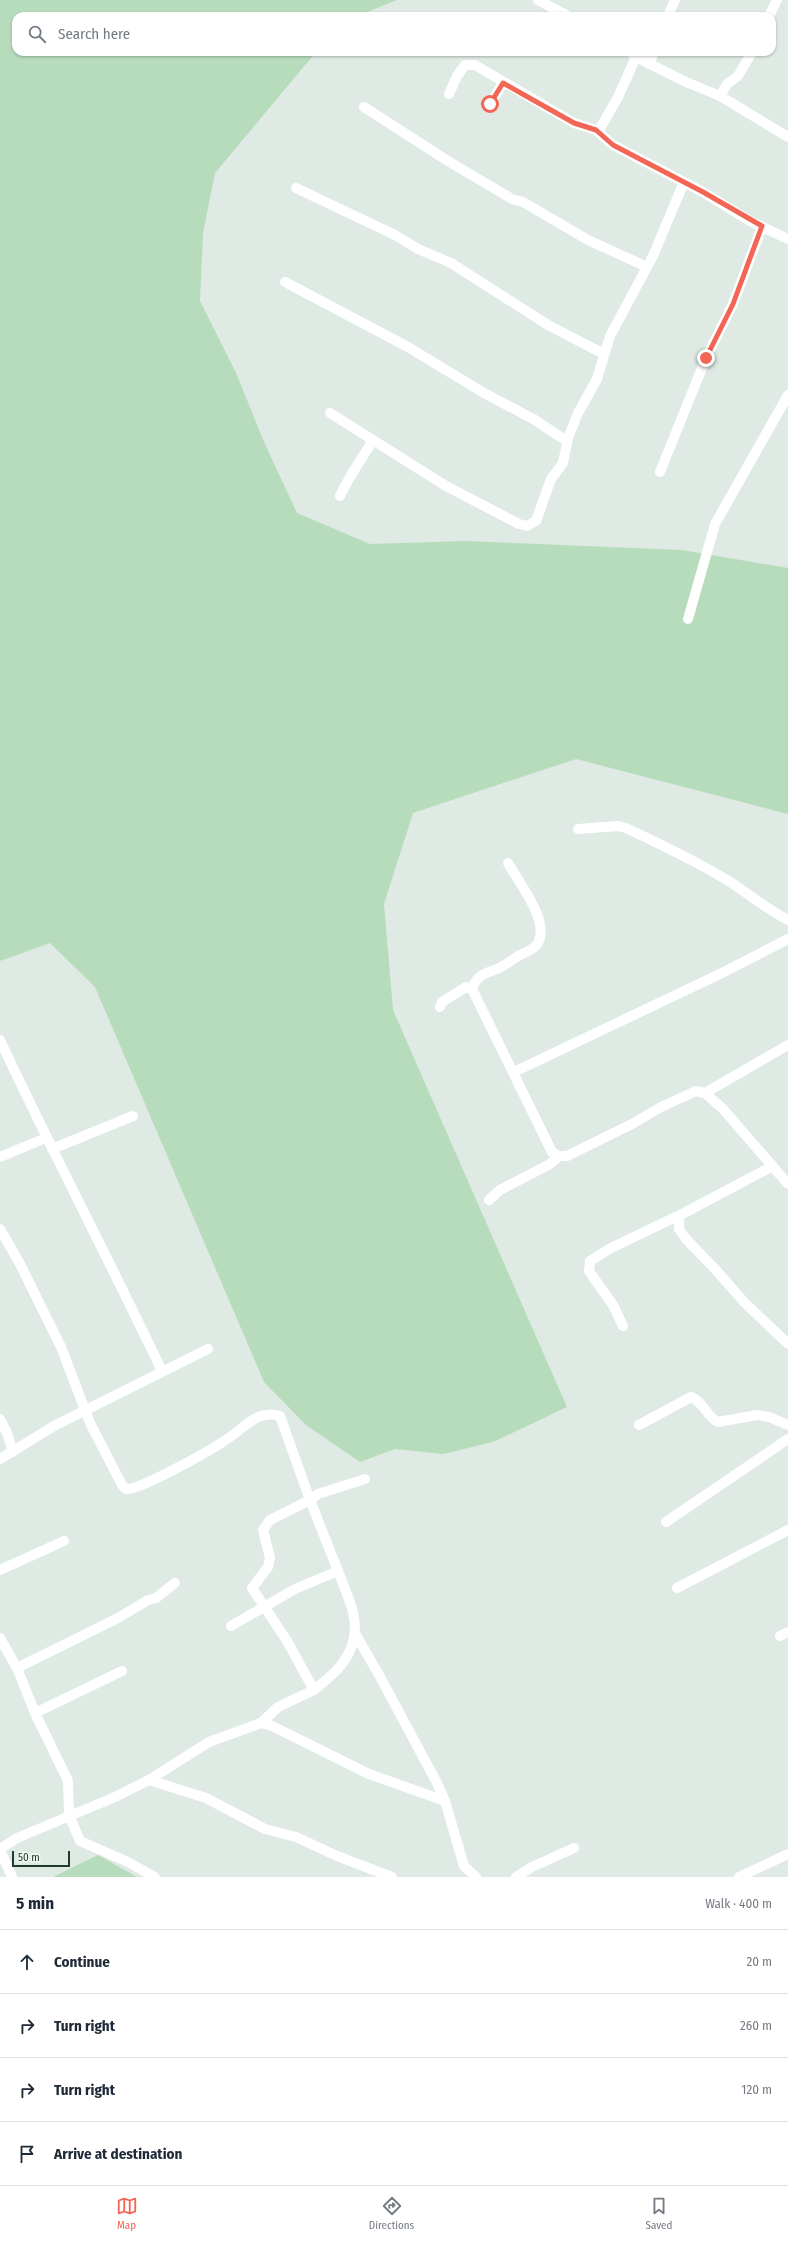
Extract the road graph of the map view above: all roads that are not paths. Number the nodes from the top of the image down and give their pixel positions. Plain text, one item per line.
1 (538, 0) edge
2 (675, 0) edge
3 (777, 0) edge
4 (560, 12) edge
5 (670, 12) edge
6 (771, 12) edge
7 (633, 56) edge
8 (635, 56) edge
9 (652, 56) edge
10 (750, 56) edge
11 (649, 64) junction
12 (503, 83) junction
13 (449, 94) dead end
14 (720, 96) junction
15 (490, 104) dead end
16 (364, 107) dead end
17 (598, 132) junction
18 (788, 137) edge
19 (684, 182) junction
20 (296, 188) dead end
21 (762, 226) junction
22 (788, 239) edge
23 (647, 267) junction
24 (285, 282) dead end
25 (604, 354) junction
26 (788, 395) edge
27 (330, 413) dead end
28 (568, 438) junction
29 (373, 440) junction
30 (660, 472) dead end
31 (340, 496) dead end
32 (688, 619) dead end
33 (578, 829) dead end
34 (508, 863) dead end
35 (788, 920) edge
36 (788, 939) edge
37 (472, 989) junction
38 (440, 1007) dead end
39 (0, 1040) edge
40 (788, 1045) edge
41 (514, 1072) junction
42 (705, 1093) junction
43 (133, 1116) dead end
44 (46, 1138) junction
45 (52, 1149) junction
46 (559, 1156) junction
47 (0, 1157) edge
48 (771, 1167) junction
49 (788, 1184) edge
50 (489, 1200) dead end
51 (679, 1216) junction
52 (0, 1229) edge
53 (623, 1326) dead end
54 (788, 1344) edge
55 (208, 1349) dead end
56 (162, 1371) junction
57 (86, 1409) junction
58 (0, 1419) edge
59 (639, 1425) dead end
60 (788, 1425) edge
61 (788, 1439) edge
62 (13, 1452) junction
63 (0, 1459) edge
64 (365, 1479) dead end
65 (310, 1500) junction
66 (666, 1522) dead end
67 (788, 1530) edge
68 (64, 1541) dead end
69 (0, 1570) edge
70 (338, 1571) junction
71 (175, 1583) dead end
72 (678, 1588) dead end
73 (264, 1608) junction
74 (230, 1626) dead end
75 (356, 1635) junction
76 (0, 1638) edge
77 (17, 1668) junction
78 (122, 1671) dead end
79 (314, 1690) junction
80 (36, 1713) junction
81 (261, 1723) junction
82 (149, 1780) junction
83 (445, 1801) junction
84 (69, 1815) junction
85 (574, 1848) dead end
86 (0, 1849) edge
87 (788, 1854) edge
88 (12, 1877) edge
89 (155, 1877) edge
90 (392, 1877) edge
91 (476, 1877) edge
92 (516, 1877) edge
93 (738, 1877) edge

1 - 4 street
2 - 5 street
3 - 6 street
7 - 17 street
8 - 11 street
9 - 11 street
10 - 14 street
11 - 14 street
12 - 13 street
12 - 15 street
12 - 17 street
14 - 18 street
16 - 23 street
17 - 19 street
19 - 21 street
19 - 23 street
20 - 25 street
21 - 22 street
21 - 30 street
23 - 25 street
24 - 28 street
25 - 28 street
26 - 32 street
27 - 29 street
28 - 29 street
29 - 31 street
33 - 35 street
34 - 37 street
36 - 41 street
37 - 38 street
37 - 41 street
39 - 44 street
40 - 42 street
41 - 46 street
42 - 46 street
42 - 48 street
43 - 45 street
44 - 45 street
44 - 47 street
45 - 56 street
46 - 50 street
48 - 49 street
48 - 51 street
51 - 53 street
51 - 54 street
52 - 57 street
55 - 56 street
56 - 57 street
57 - 62 street
57 - 65 street
58 - 62 street
59 - 60 street
61 - 66 street
62 - 63 street
64 - 65 street
65 - 70 street
65 - 73 street
67 - 72 street
68 - 69 street
70 - 73 street
70 - 75 street
71 - 77 street
73 - 74 street
73 - 79 street
75 - 79 street
75 - 83 street
76 - 77 street
77 - 80 street
78 - 80 street
79 - 81 street
80 - 84 street
81 - 82 street
81 - 83 street
82 - 84 street
82 - 90 street
83 - 91 street
84 - 86 street
84 - 89 street
85 - 92 street
86 - 88 street
87 - 93 street

